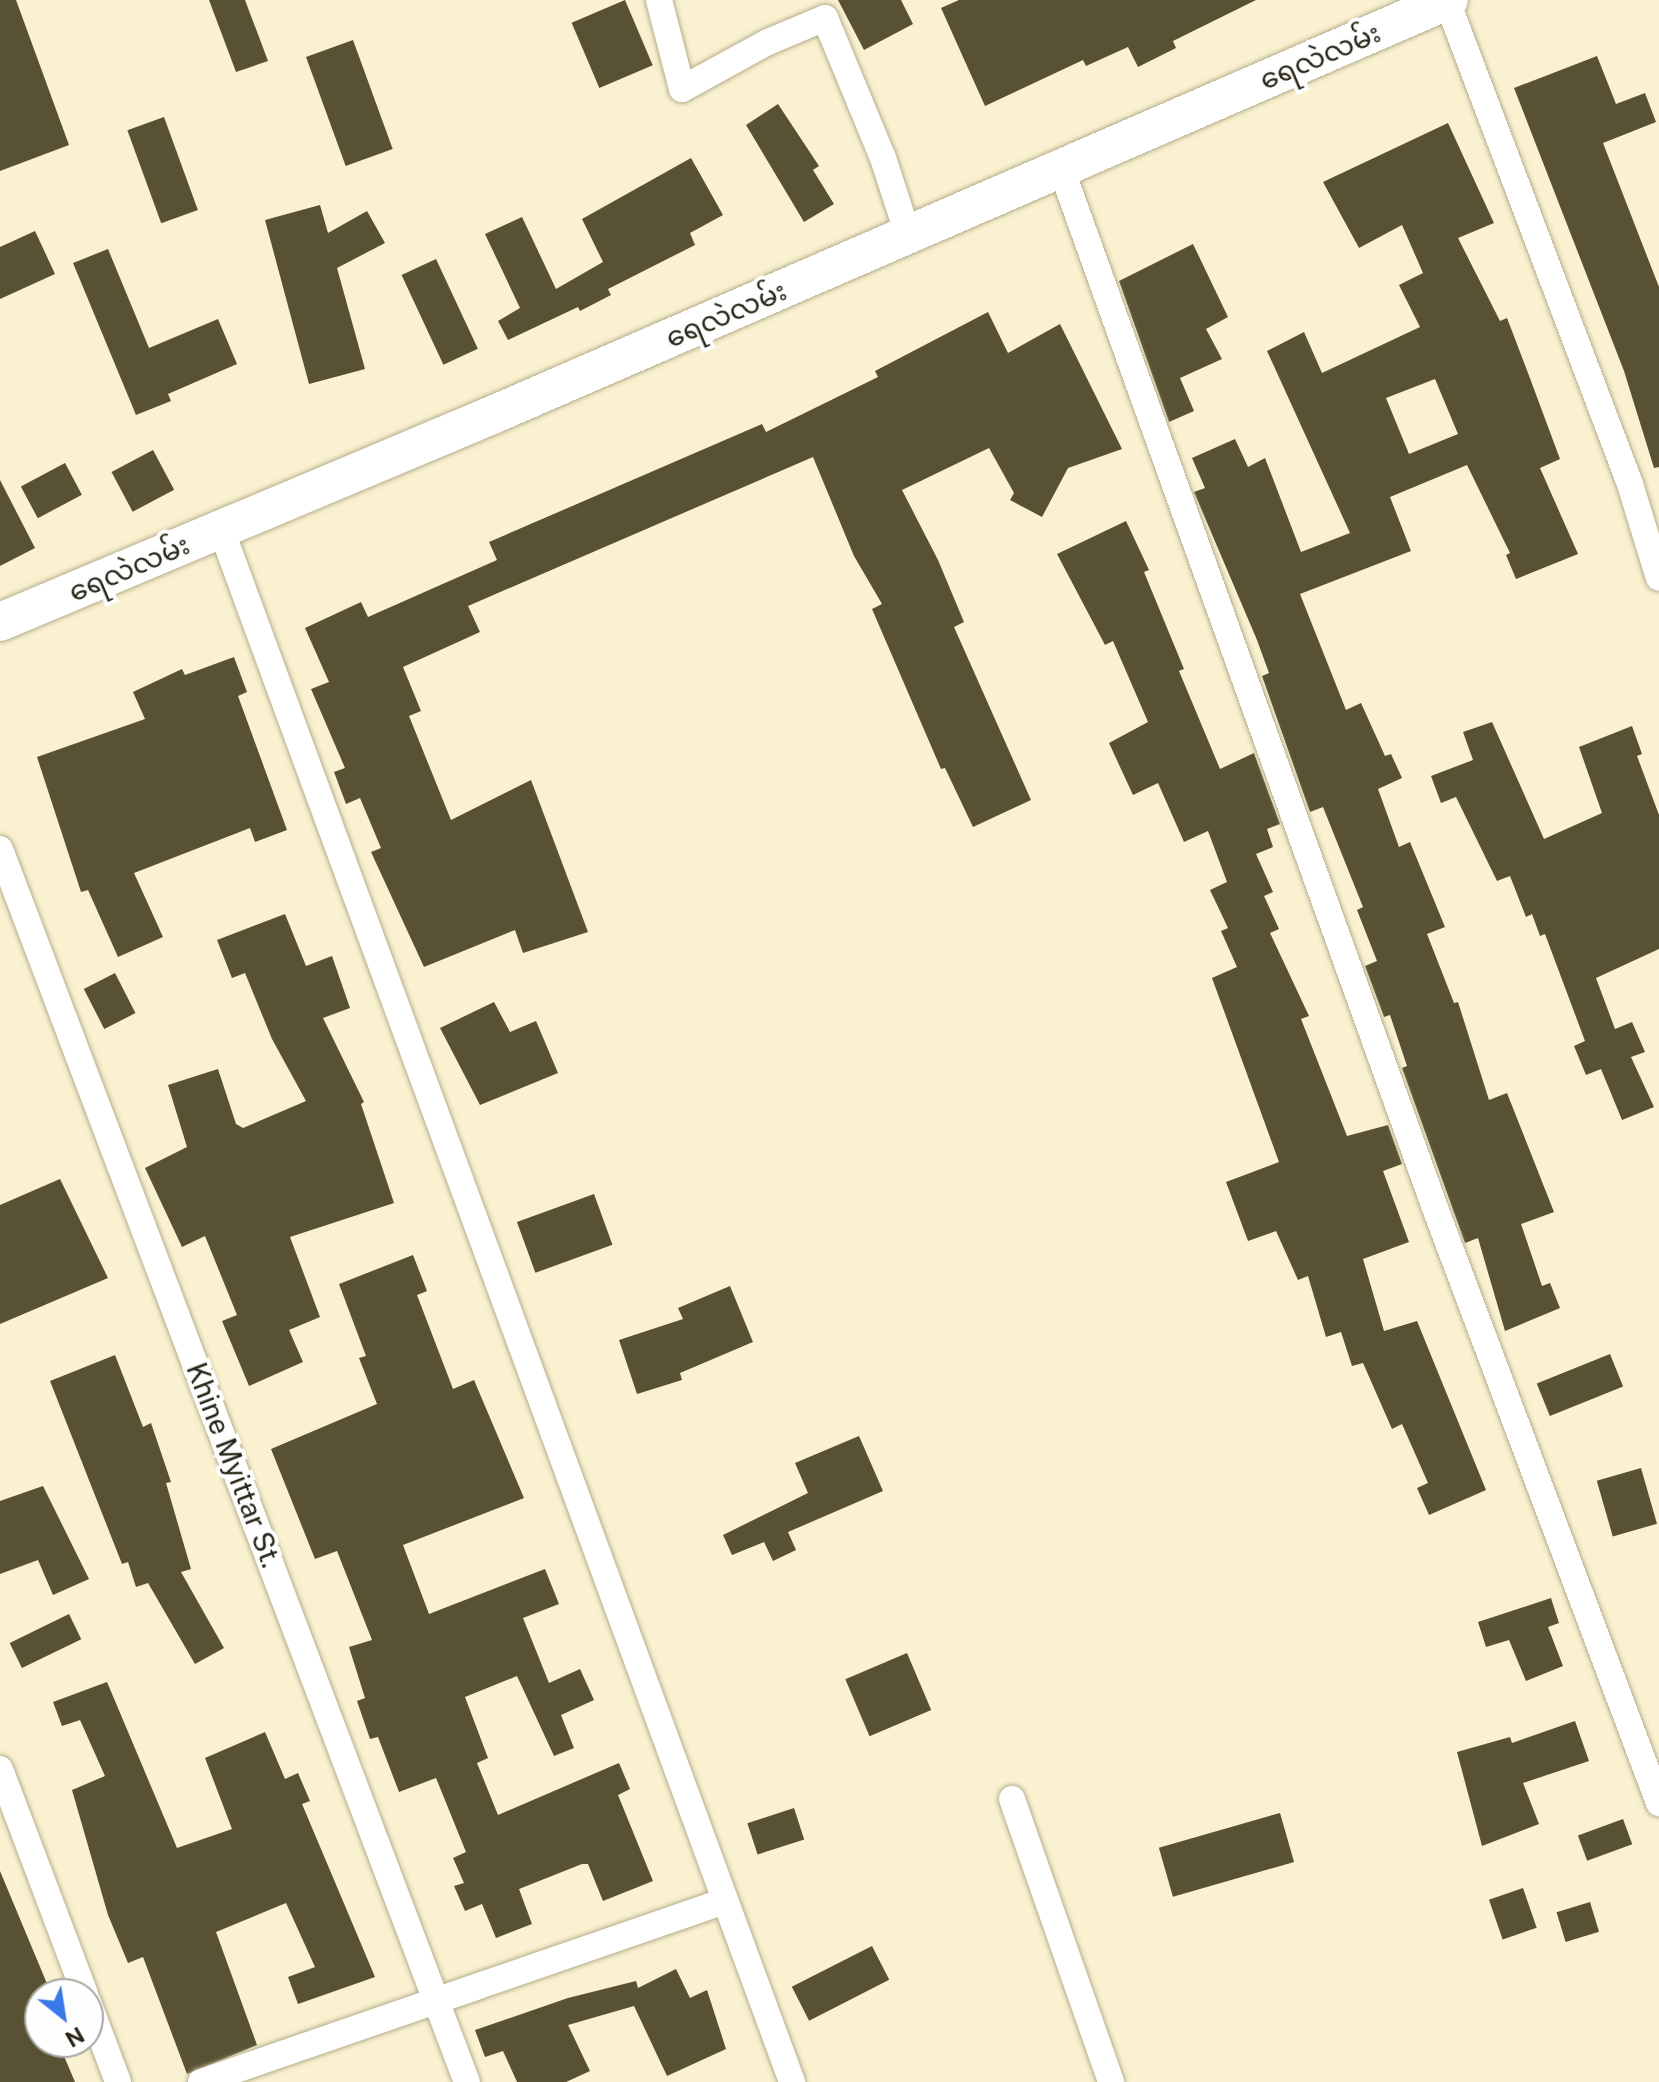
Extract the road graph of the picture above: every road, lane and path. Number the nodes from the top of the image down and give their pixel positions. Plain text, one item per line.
1 (659, 0) edge
2 (1448, 0) edge
3 (1061, 168) junction
4 (908, 235) junction
5 (221, 529) junction
6 (1659, 578) edge
7 (0, 622) edge
8 (0, 849) edge
9 (0, 1769) edge
10 (1012, 1799) dead end
11 (1659, 1803) edge
12 (725, 1901) junction
13 (79, 1978) edge
14 (435, 1998) junction
15 (104, 2045) edge
16 (118, 2082) edge
17 (201, 2082) edge
18 (467, 2082) edge
19 (792, 2082) edge
20 (1111, 2082) edge

1 - 4 street
2 - 3 main road, ရေလဲလမ်း
2 - 6 street
3 - 4 main road, ရေလဲလမ်း
3 - 11 street
4 - 5 main road, ရေလဲလမ်း
5 - 7 main road, ရေလဲလမ်း
5 - 12 street
8 - 14 street, Khine Myittar St.
9 - 13 street
10 - 20 street
12 - 14 street
12 - 19 street
14 - 17 street
14 - 18 street, Khine Myittar St.
15 - 16 street

